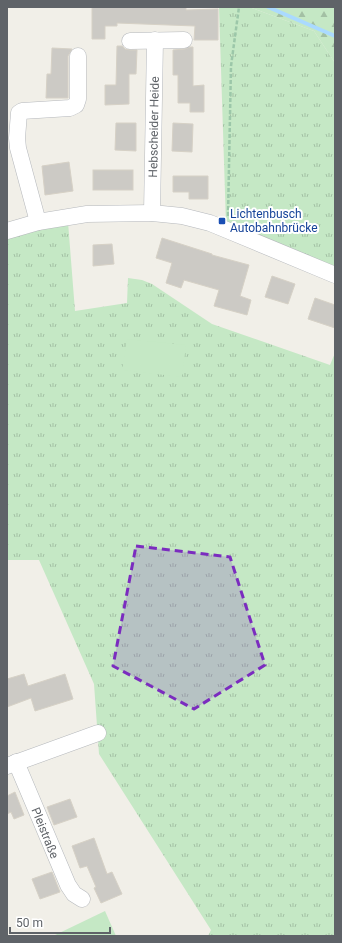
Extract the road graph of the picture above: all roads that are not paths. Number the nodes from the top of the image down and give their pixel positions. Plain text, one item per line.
1 (156, 40) junction
2 (184, 40) dead end
3 (130, 41) dead end
4 (78, 56) dead end
5 (152, 213) junction
6 (38, 222) junction
7 (7, 231) edge
8 (335, 274) edge
9 (98, 733) dead end
10 (12, 764) edge
11 (82, 899) dead end

1 - 2 street
1 - 3 street
1 - 5 street, Hebscheider Heide
4 - 6 street
5 - 6 street
5 - 8 street
6 - 7 street
9 - 10 street, Pleistraße
10 - 11 street, Pleistraße

